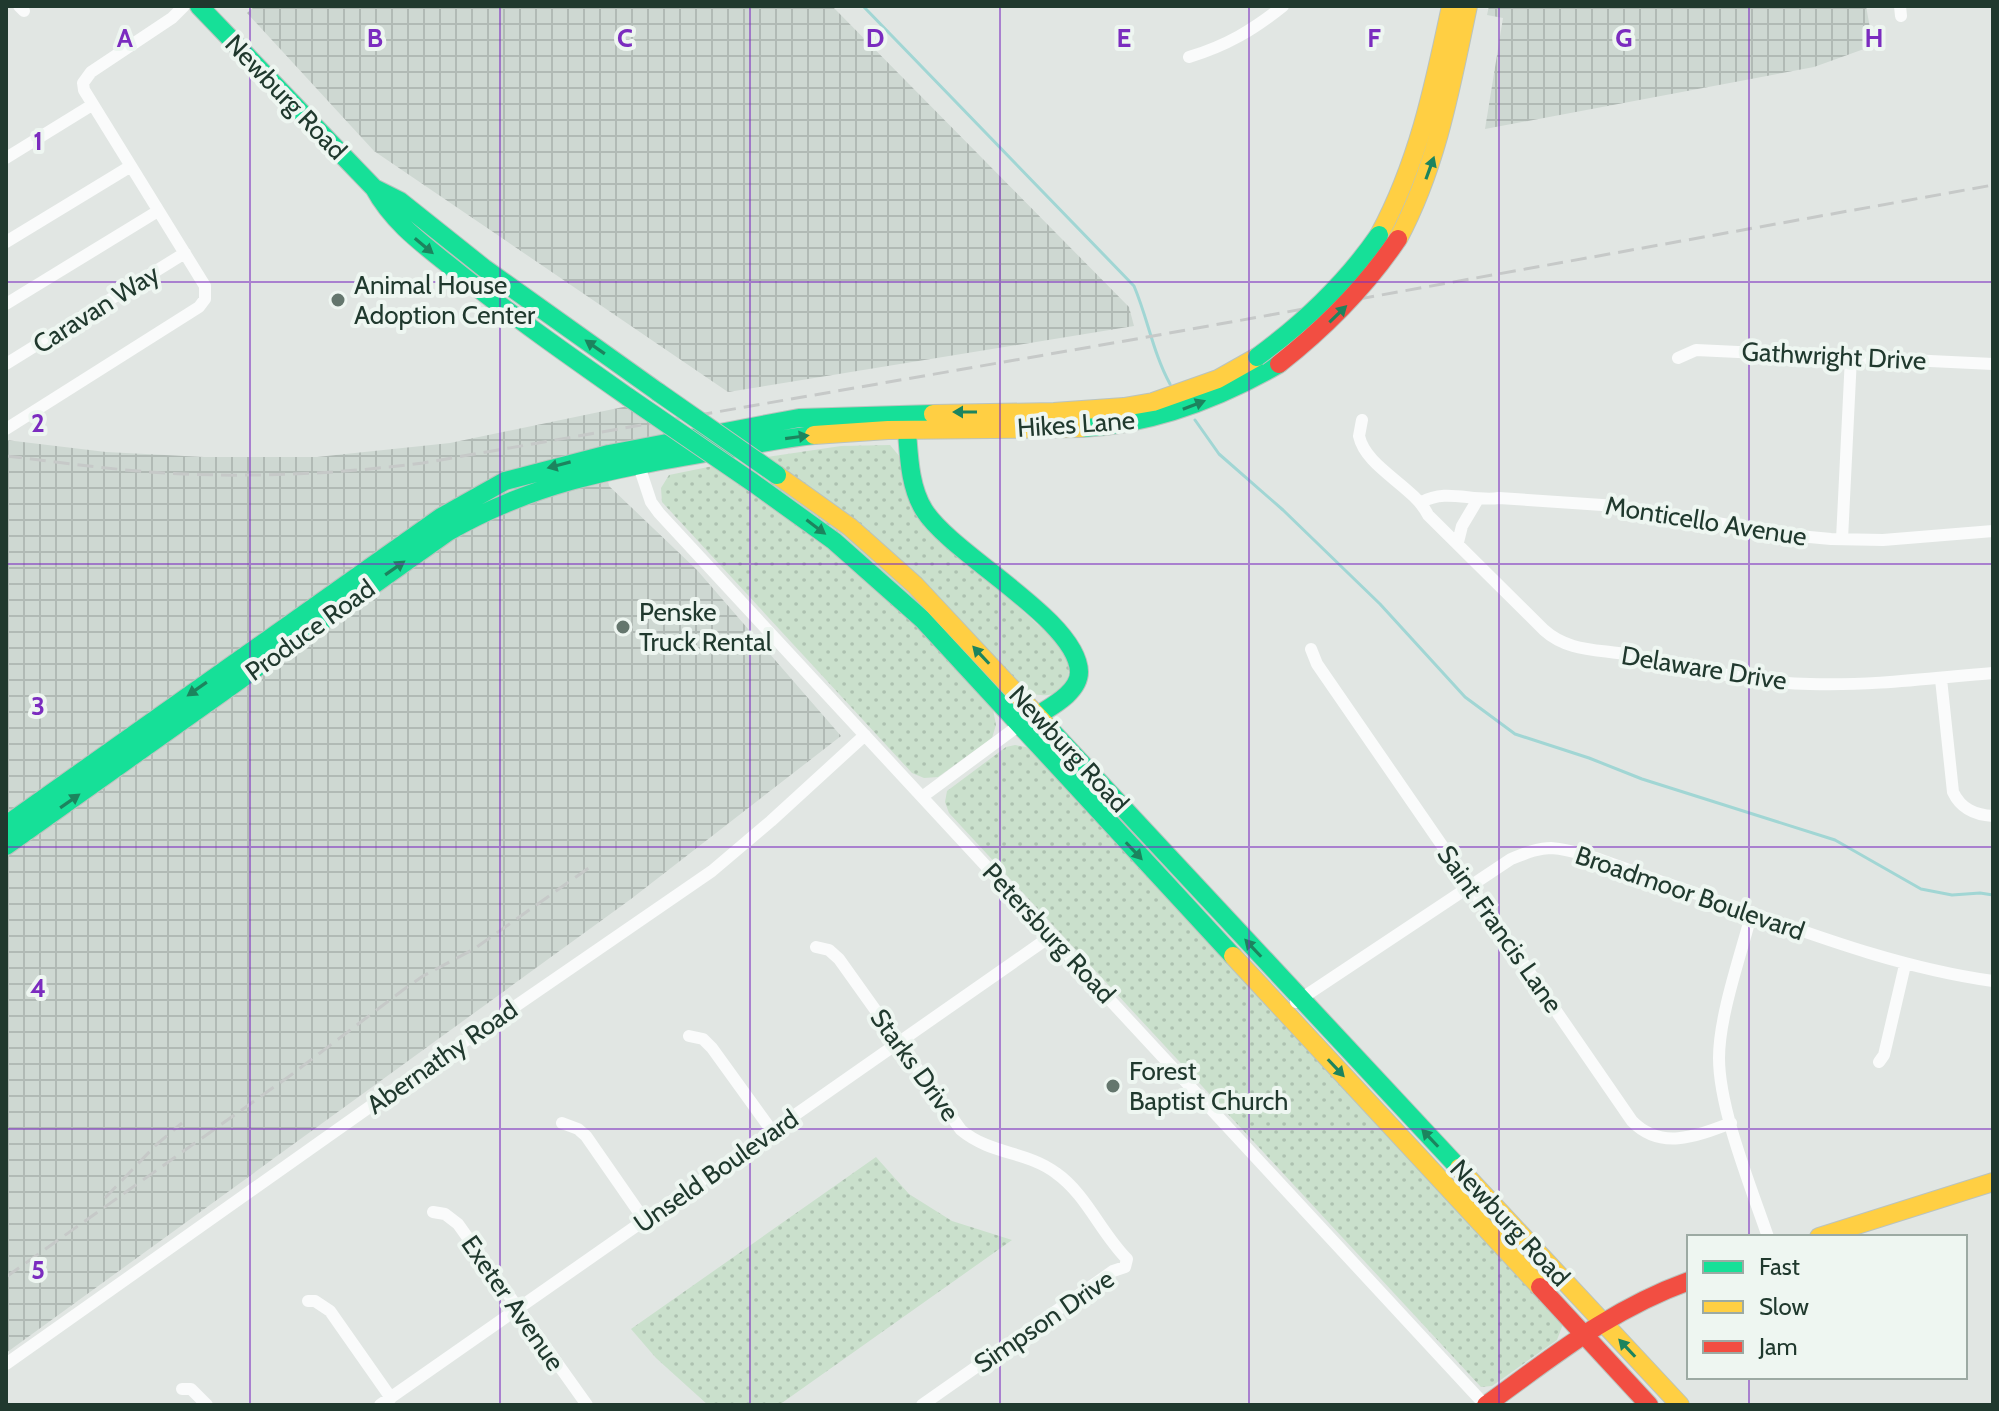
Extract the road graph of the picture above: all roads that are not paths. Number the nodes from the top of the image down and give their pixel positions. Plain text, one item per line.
1 (184, 6) edge
2 (199, 6) edge
3 (1283, 6) edge
4 (1451, 6) edge
5 (1468, 6) edge
6 (1189, 57) dead end
7 (92, 105) junction
8 (6, 158) edge
9 (131, 166) junction
10 (374, 188) junction
11 (158, 211) junction
12 (1388, 237) junction
13 (6, 242) edge
14 (185, 253) junction
15 (6, 304) edge
16 (1851, 357) junction
17 (1678, 358) dead end
18 (6, 364) edge
19 (1993, 364) edge
20 (1362, 420) dead end
21 (906, 421) junction
22 (6, 429) edge
23 (636, 457) junction
24 (1478, 499) junction
25 (1422, 502) junction
26 (1993, 531) edge
27 (1842, 539) junction
28 (1458, 542) junction
29 (1311, 649) dead end
30 (1993, 673) edge
31 (1941, 679) junction
32 (1038, 715) junction
33 (1018, 726) junction
34 (865, 735) junction
35 (922, 797) junction
36 (1993, 816) edge
37 (6, 825) edge
38 (6, 846) edge
39 (1471, 887) junction
40 (1752, 912) junction
41 (1051, 936) junction
42 (816, 947) dead end
43 (1905, 965) junction
44 (1993, 981) edge
45 (1300, 999) junction
46 (1284, 1010) junction
47 (689, 1036) dead end
48 (899, 1043) junction
49 (1879, 1062) dead end
50 (562, 1123) dead end
51 (1731, 1123) junction
52 (772, 1131) junction
53 (1993, 1182) edge
54 (433, 1212) dead end
55 (645, 1221) junction
56 (1767, 1235) edge
57 (1825, 1235) edge
58 (1127, 1263) joint
59 (1687, 1282) edge
60 (308, 1301) dead end
61 (518, 1309) junction
62 (1602, 1321) junction
63 (1583, 1333) junction
64 (6, 1364) edge
65 (182, 1389) dead end
66 (386, 1401) edge
67 (207, 1405) edge
68 (587, 1405) edge
69 (922, 1405) edge
70 (1486, 1405) edge
71 (1649, 1405) edge
72 (1680, 1405) edge

1 - 7 street
2 - 10 main road, Newburg Road
3 - 6 street
4 - 12 main road, Hikes Lane
12 -> 5 main road, Hikes Lane
7 - 8 street
7 - 9 street
9 - 11 street
9 - 13 street
32 -> 10 main road, Newburg Road, bridge
10 -> 33 main road, Newburg Road, bridge
11 - 14 street
11 - 15 street
12 -> 21 main road, Hikes Lane, bridge
21 -> 12 main road, Hikes Lane, bridge
14 - 18 street, Caravan Way
14 - 22 street
16 - 17 street, Gathwright Drive
16 - 19 street, Gathwright Drive
16 - 27 street
20 - 25 street, Delaware Drive
21 - 23 main road, Hikes Lane
21 - 32 main road
23 - 34 street, Petersburg Road
23 -> 37 main road, Produce Road
38 -> 23 main road, Produce Road
24 - 25 street, Monticello Avenue
24 - 27 street, Monticello Avenue
24 - 28 street
25 - 28 street, Delaware Drive
26 - 27 street, Monticello Avenue
28 - 31 street, Delaware Drive
29 - 39 street, Saint Francis Lane
30 - 31 street, Delaware Drive
31 - 36 street
45 -> 32 main road, Newburg Road
33 - 35 street
33 -> 46 main road, Newburg Road
34 - 35 street, Petersburg Road
34 - 64 street, Abernathy Road
35 - 41 street, Petersburg Road
39 - 40 street, Broadmoor Boulevard
39 - 45 street, Broadmoor Boulevard
39 - 51 street, Saint Francis Lane
40 - 43 street, Broadmoor Boulevard
40 - 51 street
41 - 48 street, Unseld Boulevard
41 - 70 street, Petersburg Road
42 - 48 street, Starks Drive
43 - 44 street, Broadmoor Boulevard
43 - 49 street
45 - 46 street, Broadmoor Boulevard
62 -> 45 main road, Newburg Road
46 -> 63 main road, Newburg Road
47 - 52 street
48 - 52 street, Unseld Boulevard
48 - 58 street, Starks Drive
50 - 55 street
51 - 56 street
52 - 55 street, Unseld Boulevard
53 - 57 main road
54 - 61 street, Exeter Avenue
55 - 61 street, Unseld Boulevard
58 - 69 street, Simpson Drive
59 - 62 main road
60 - 66 street
61 - 66 street, Unseld Boulevard
61 - 68 street, Exeter Avenue
62 - 63 main road
72 -> 62 main road, Newburg Road
63 - 70 main road
63 - 71 main road, Newburg Road
65 - 67 street

